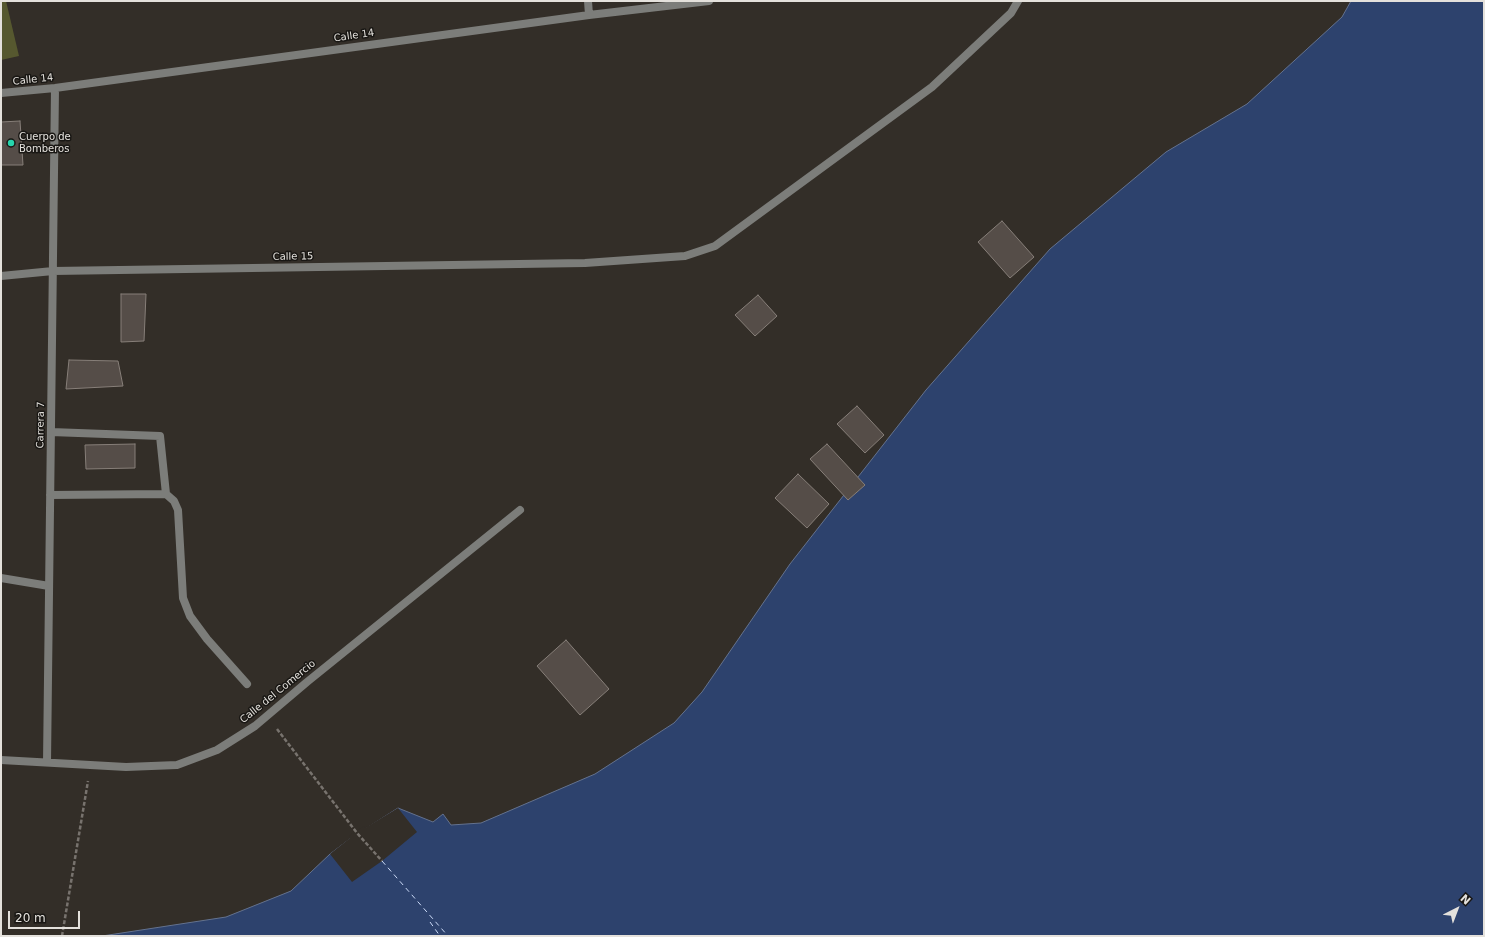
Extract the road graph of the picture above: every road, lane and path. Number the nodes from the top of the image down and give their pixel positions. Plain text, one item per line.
1 (588, 1) edge
2 (709, 1) edge
3 (1018, 1) edge
4 (589, 15) junction
5 (55, 88) junction
6 (1, 93) edge
7 (53, 271) junction
8 (1, 276) edge
9 (51, 432) junction
10 (166, 494) junction
11 (50, 495) junction
12 (520, 510) dead end
13 (1, 578) edge
14 (49, 586) junction
15 (247, 684) dead end
16 (267, 716) junction
17 (1, 760) edge
18 (47, 762) junction
19 (87, 785) dead end
20 (382, 861) dead end
21 (62, 936) edge

1 - 4 street
2 - 4 street, Calle 14
3 - 7 street, Calle 15
4 - 5 street, Calle 14
5 - 6 street, Calle 14
5 - 7 street, Carrera 7
7 - 8 street, Calle 15
7 - 9 street, Carrera 7
9 - 10 street
9 - 11 street, Carrera 7
10 - 11 street
10 - 15 street
11 - 14 street, Carrera 7
12 - 16 street, Calle del Comercio
13 - 14 street
14 - 18 street, Carrera 7
16 - 18 street, Calle del Comercio
16 - 20 path
17 - 18 street, Calle del Comercio
19 - 21 path

